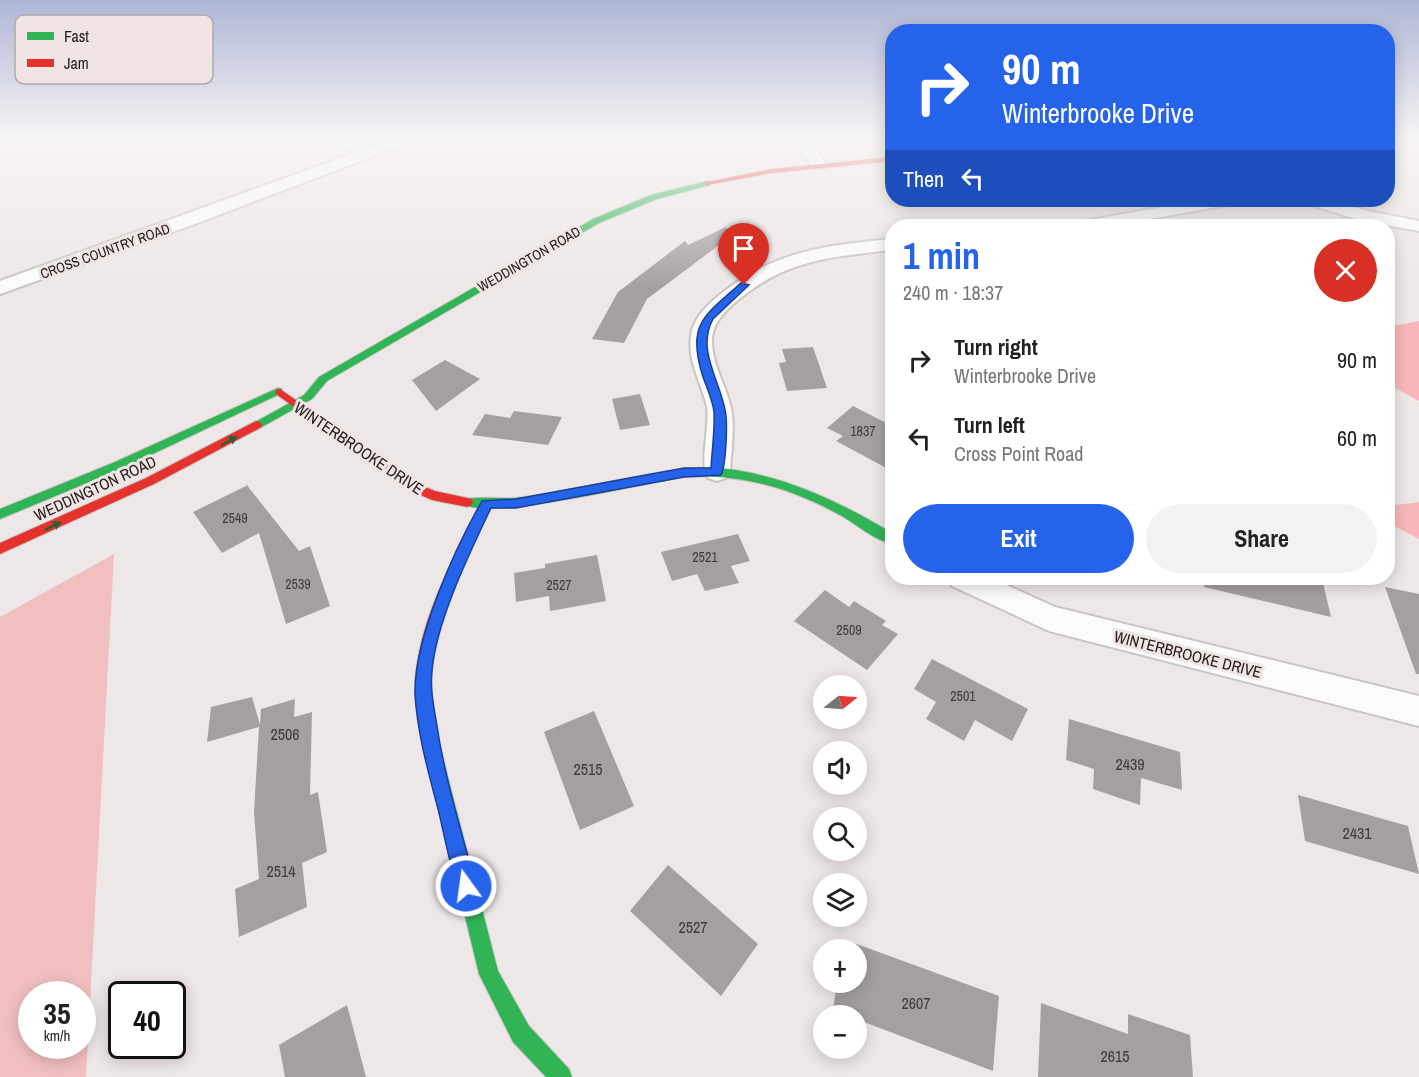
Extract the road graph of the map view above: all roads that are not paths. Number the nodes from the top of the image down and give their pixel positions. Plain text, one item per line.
1 (275, 187) edge
2 (689, 187) edge
3 (1189, 207) edge
4 (1336, 207) edge
5 (1123, 219) edge
6 (1381, 219) edge
7 (1395, 222) edge
8 (1419, 226) edge
9 (885, 246) edge
10 (0, 288) edge
11 (323, 379) junction
12 (278, 391) junction
13 (295, 405) junction
14 (717, 472) junction
15 (486, 504) junction
16 (0, 514) edge
17 (885, 535) edge
18 (0, 549) edge
19 (977, 585) edge
20 (1419, 711) edge
21 (561, 1077) edge

1 - 10 street, CROSS COUNTRY ROAD
2 - 11 main road, WEDDINGTON ROAD
3 - 5 street
4 - 6 street
7 - 8 street
9 - 14 street
11 - 12 main road, WEDDINGTON ROAD
11 - 13 main road, WEDDINGTON ROAD
12 - 13 main road, WINTERBROOKE DRIVE
12 - 16 main road, WEDDINGTON ROAD
13 - 15 main road, WINTERBROOKE DRIVE
18 -> 13 main road, WEDDINGTON ROAD
14 - 15 main road, WINTERBROOKE DRIVE
14 - 17 main road, WINTERBROOKE DRIVE
15 - 21 main road
19 - 20 street, WINTERBROOKE DRIVE

